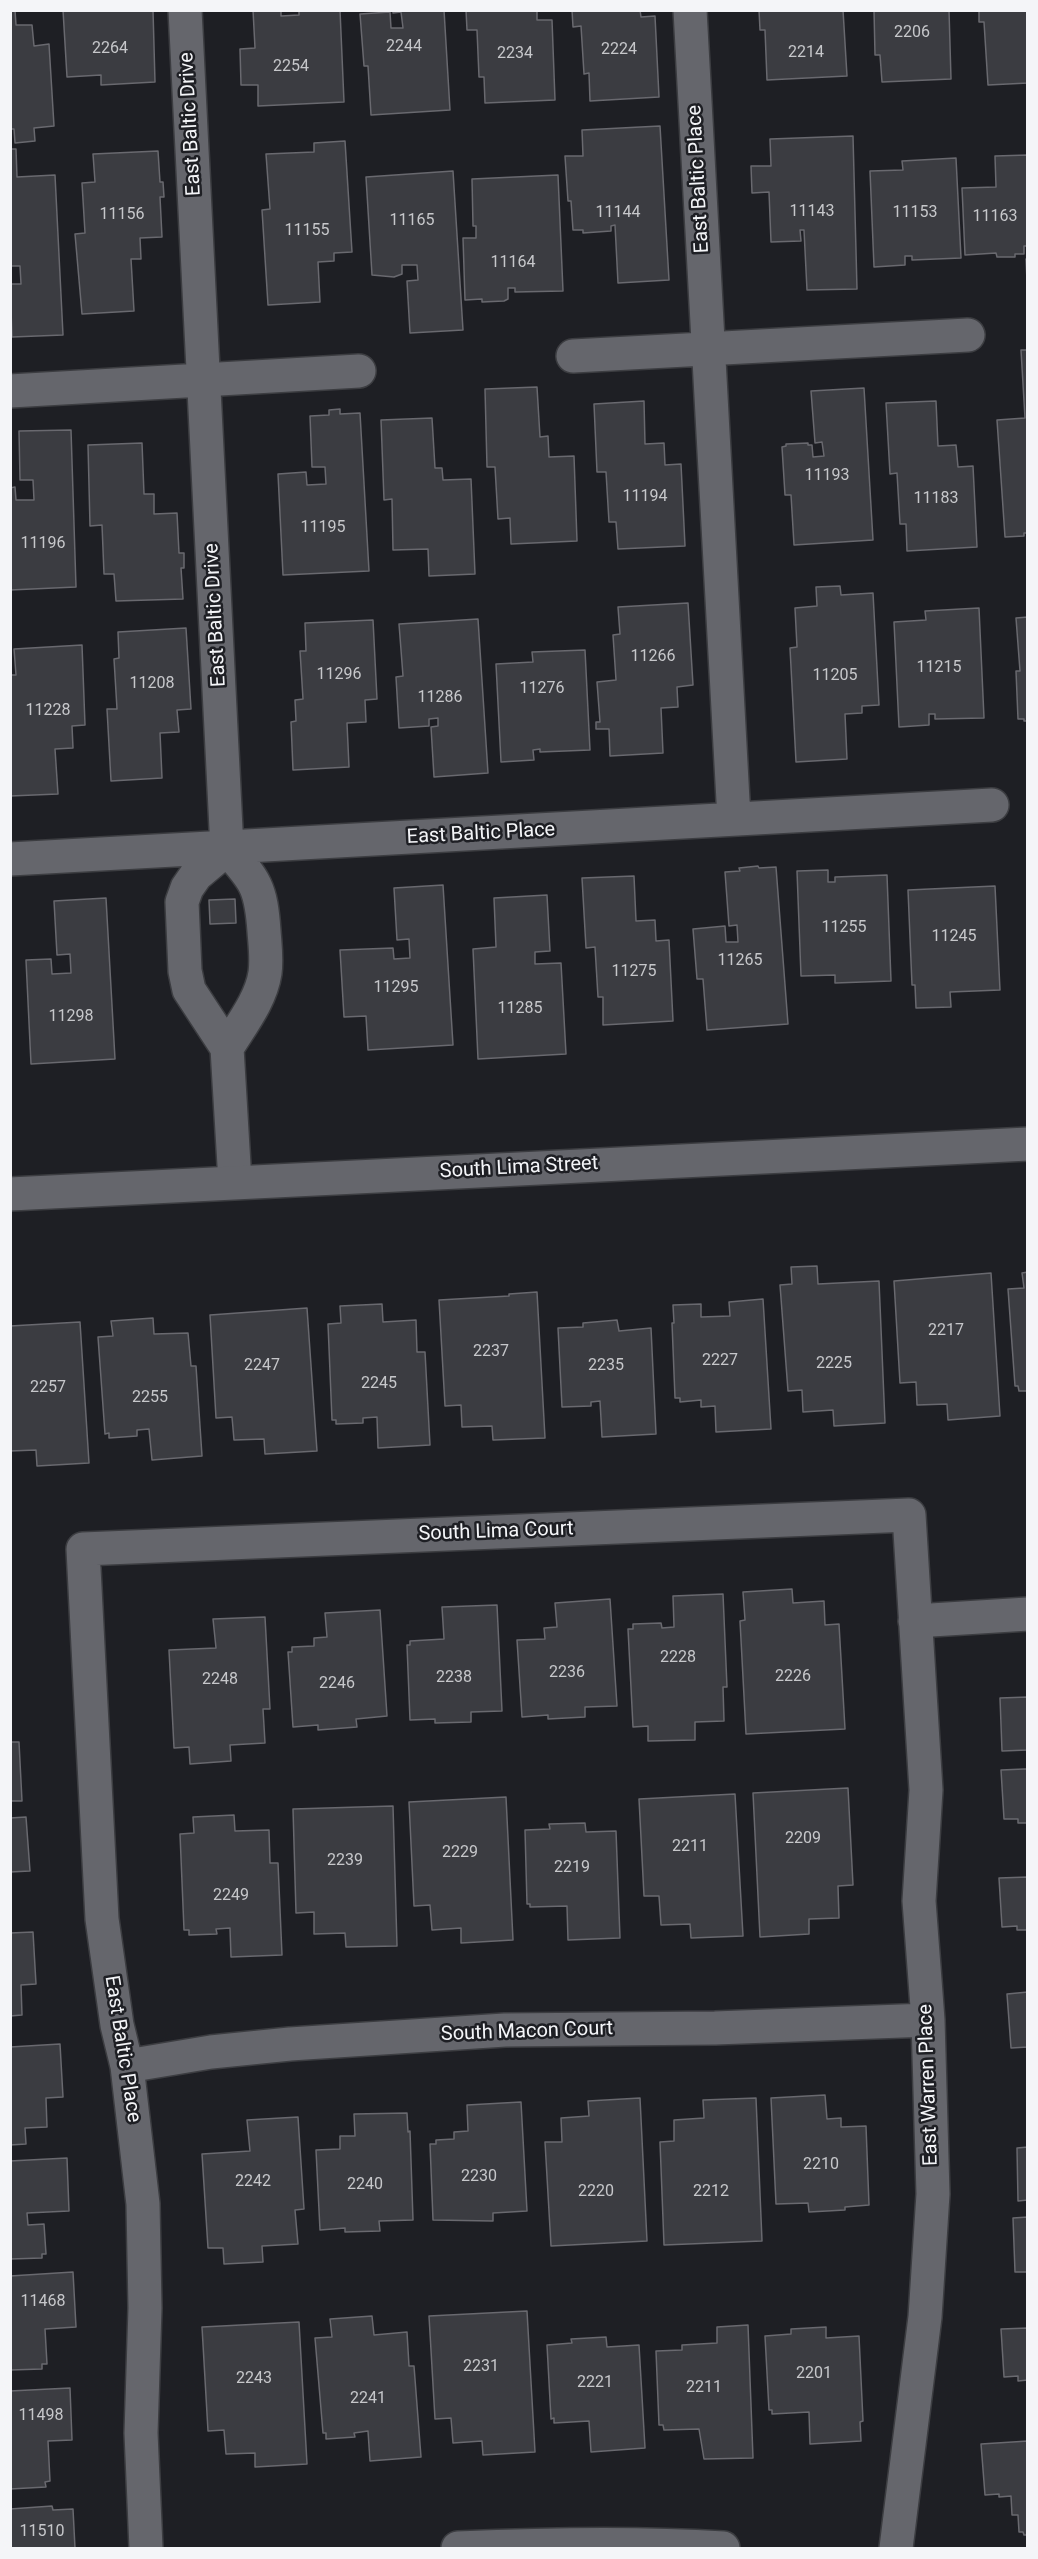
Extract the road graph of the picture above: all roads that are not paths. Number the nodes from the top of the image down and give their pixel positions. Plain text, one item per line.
1 (185, 10) edge
2 (690, 10) edge
3 (968, 335) dead end
4 (708, 348) junction
5 (573, 356) dead end
6 (359, 371) dead end
7 (205, 381) junction
8 (10, 391) edge
9 (992, 805) dead end
10 (734, 819) junction
11 (227, 849) junction
12 (10, 859) edge
13 (227, 1048) junction
14 (1028, 1144) edge
15 (235, 1182) junction
16 (10, 1194) edge
17 (909, 1515) joint
18 (83, 1549) joint
19 (1028, 1614) edge
20 (915, 1621) junction
21 (928, 2020) junction
22 (127, 2066) junction
23 (146, 2548) edge
24 (458, 2548) edge
25 (723, 2548) edge
26 (896, 2548) edge

1 - 7 street, East Baltic Drive
2 - 4 street, East Baltic Place
3 - 4 street
4 - 5 street
4 - 10 street, East Baltic Place
6 - 7 street
7 - 8 street
7 - 11 street, East Baltic Drive
9 - 10 street, East Baltic Place
10 - 11 street, East Baltic Place
11 - 12 street
11 - 13 street
11 - 13 street
13 - 15 street
14 - 15 street, South Lima Street
15 - 16 street, South Lima Street
17 - 18 street, South Lima Court
17 - 20 street, East Warren Place
18 - 22 street, East Baltic Place
19 - 20 street
20 - 21 street, East Warren Place
21 - 22 street, South Macon Court
21 - 26 street, East Warren Place
22 - 23 street, East Baltic Place
24 - 25 street

